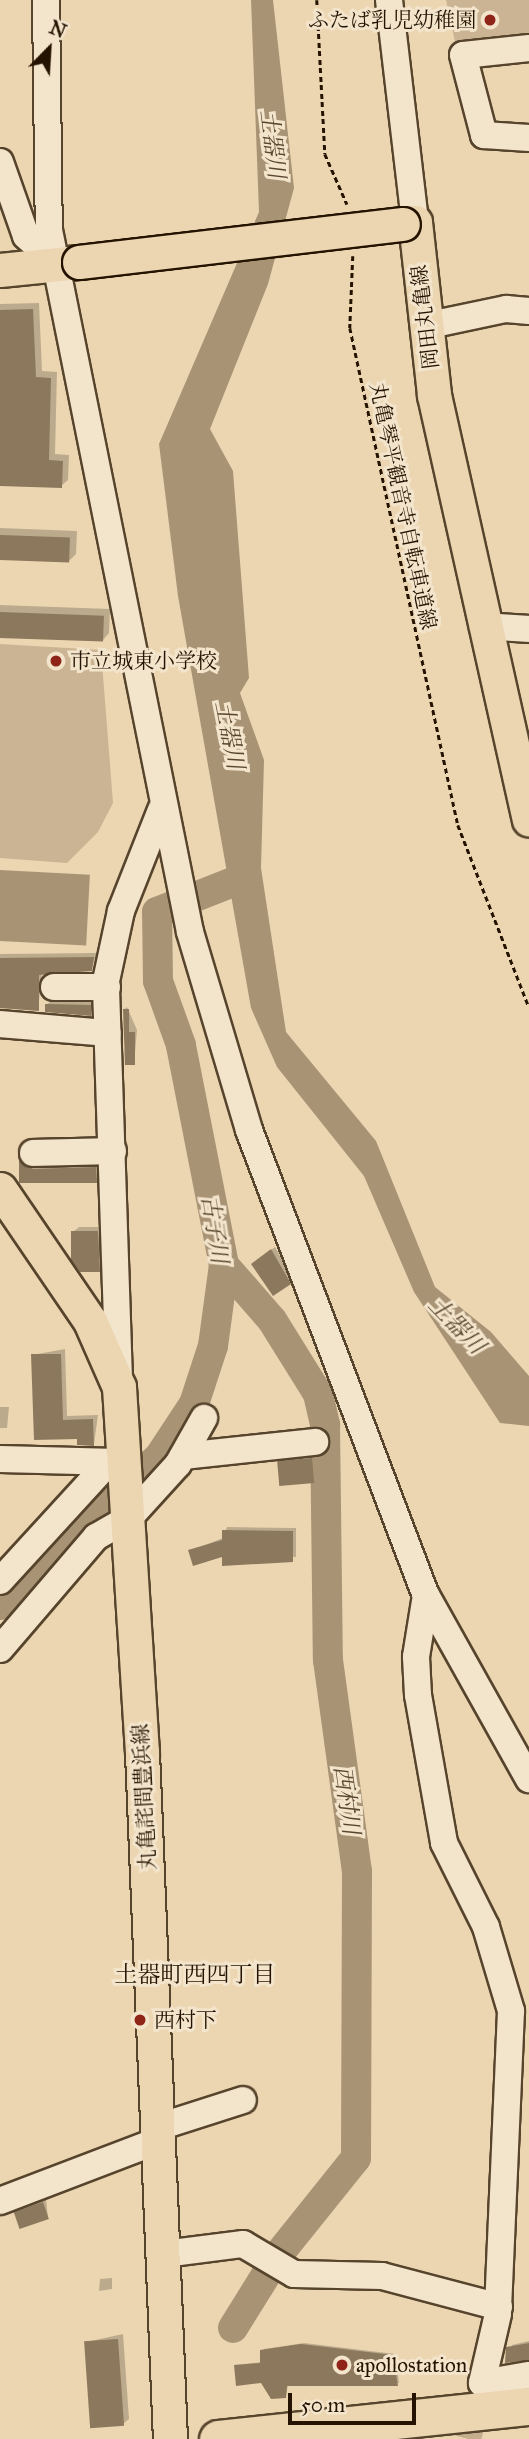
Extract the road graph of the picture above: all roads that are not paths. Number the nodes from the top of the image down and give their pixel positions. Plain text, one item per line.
1 (46, 0) edge
2 (389, 0) edge
3 (408, 0) edge
4 (529, 48) edge
5 (394, 72) junction
6 (529, 138) edge
7 (0, 162) edge
8 (409, 223) junction
9 (67, 262) junction
10 (0, 270) edge
11 (529, 310) edge
12 (425, 326) junction
13 (483, 626) junction
14 (529, 629) edge
15 (520, 752) edge
16 (161, 810) junction
17 (529, 819) edge
18 (54, 987) dead end
19 (107, 988) junction
20 (0, 1024) edge
21 (108, 1033) junction
22 (113, 1151) junction
23 (33, 1153) dead end
24 (0, 1189) edge
25 (119, 1387) junction
26 (204, 1418) dead end
27 (315, 1442) dead end
28 (183, 1456) junction
29 (0, 1459) edge
30 (118, 1462) junction
31 (130, 1512) junction
32 (0, 1581) edge
33 (426, 1595) junction
34 (0, 1649) edge
35 (529, 1779) edge
36 (243, 2100) dead end
37 (159, 2133) junction
38 (0, 2201) edge
39 (164, 2254) junction
40 (499, 2308) junction
41 (529, 2375) edge
42 (529, 2406) edge
43 (529, 2431) edge
44 (170, 2439) edge
45 (218, 2439) edge
46 (451, 2439) edge

1 - 9 street
2 - 5 street
3 - 5 street
4 - 6 street
5 - 8 street
7 - 9 street
8 - 9 main road, bridge
8 - 12 main road, 岡田丸亀線
9 - 10 main road
9 - 16 street
11 - 12 street
12 - 13 main road, 岡田丸亀線
13 - 14 street
13 - 15 main road, 岡田丸亀線
15 - 17 main road, 岡田丸亀線
16 - 19 street
16 - 33 street
18 - 19 street
19 - 21 street
20 - 21 street
21 - 22 street
22 - 23 street
22 - 25 street
24 - 25 main road, 丸亀詫間豊浜線
25 - 30 main road, 丸亀詫間豊浜線
26 - 28 street
27 - 28 street
28 - 31 street
29 - 30 street
30 - 31 main road, 丸亀詫間豊浜線
30 - 32 street
31 - 34 street
31 - 37 main road, 丸亀詫間豊浜線
33 - 35 street
33 - 40 street
36 - 37 street
37 - 38 street
37 - 39 main road, 丸亀詫間豊浜線
39 - 40 street
39 - 44 main road, 丸亀詫間豊浜線
40 - 41 street
42 - 45 highway
43 - 46 highway

